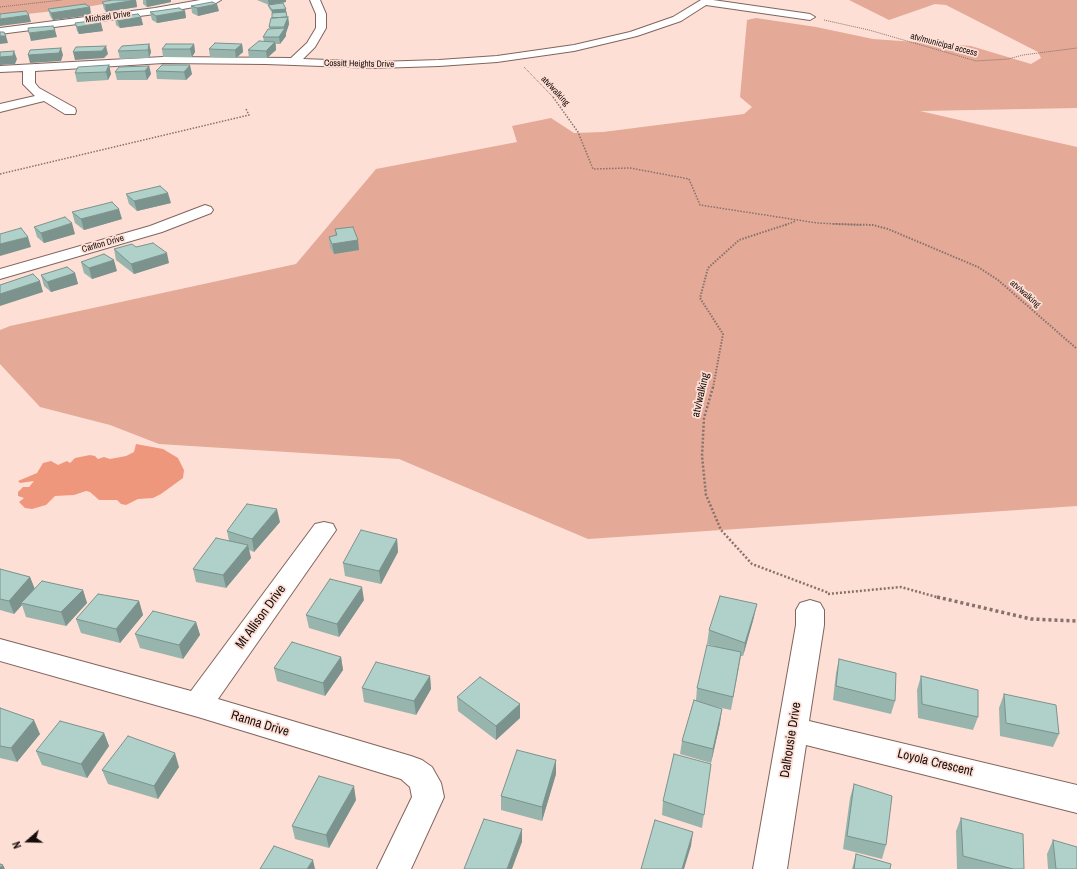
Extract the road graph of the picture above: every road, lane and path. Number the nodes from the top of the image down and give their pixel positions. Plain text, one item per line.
1 (62, 0) edge
2 (216, 0) edge
3 (314, 0) edge
4 (706, 1) edge
5 (0, 7) edge
6 (810, 17) joint
7 (0, 31) edge
8 (1077, 48) edge
9 (294, 62) junction
10 (522, 66) dead end
11 (30, 67) junction
12 (0, 69) edge
13 (46, 97) junction
14 (0, 108) edge
15 (246, 109) dead end
16 (70, 111) dead end
17 (0, 174) edge
18 (205, 210) dead end
19 (798, 220) junction
20 (0, 274) edge
21 (1077, 349) edge
22 (324, 530) dead end
23 (820, 602) junction
24 (1077, 621) edge
25 (0, 650) edge
26 (198, 705) junction
27 (793, 729) junction
28 (1077, 799) edge
29 (394, 869) edge
30 (770, 869) edge

1 - 5 path
2 - 7 street, Michael Drive
3 - 9 street
4 - 6 street
4 - 9 street, Cossitt Heights Drive
6 - 8 path, atv/municipal access
9 - 11 street, Cossitt Heights Drive
10 - 19 path, atv/walking
11 - 12 street, Cossitt Heights Drive
11 - 13 street
13 - 14 street
13 - 16 street
15 - 17 path
18 - 20 street, Carlton Drive
19 - 21 path, atv/walking
19 - 23 path, atv/walking
22 - 26 street, Mt Allison Drive
23 - 24 path, atv/walking
23 - 27 street, Dalhousie Drive
25 - 26 street, Ranna Drive
26 - 29 street, Ranna Drive
27 - 28 street, Loyola Crescent
27 - 30 street, Dalhousie Drive

